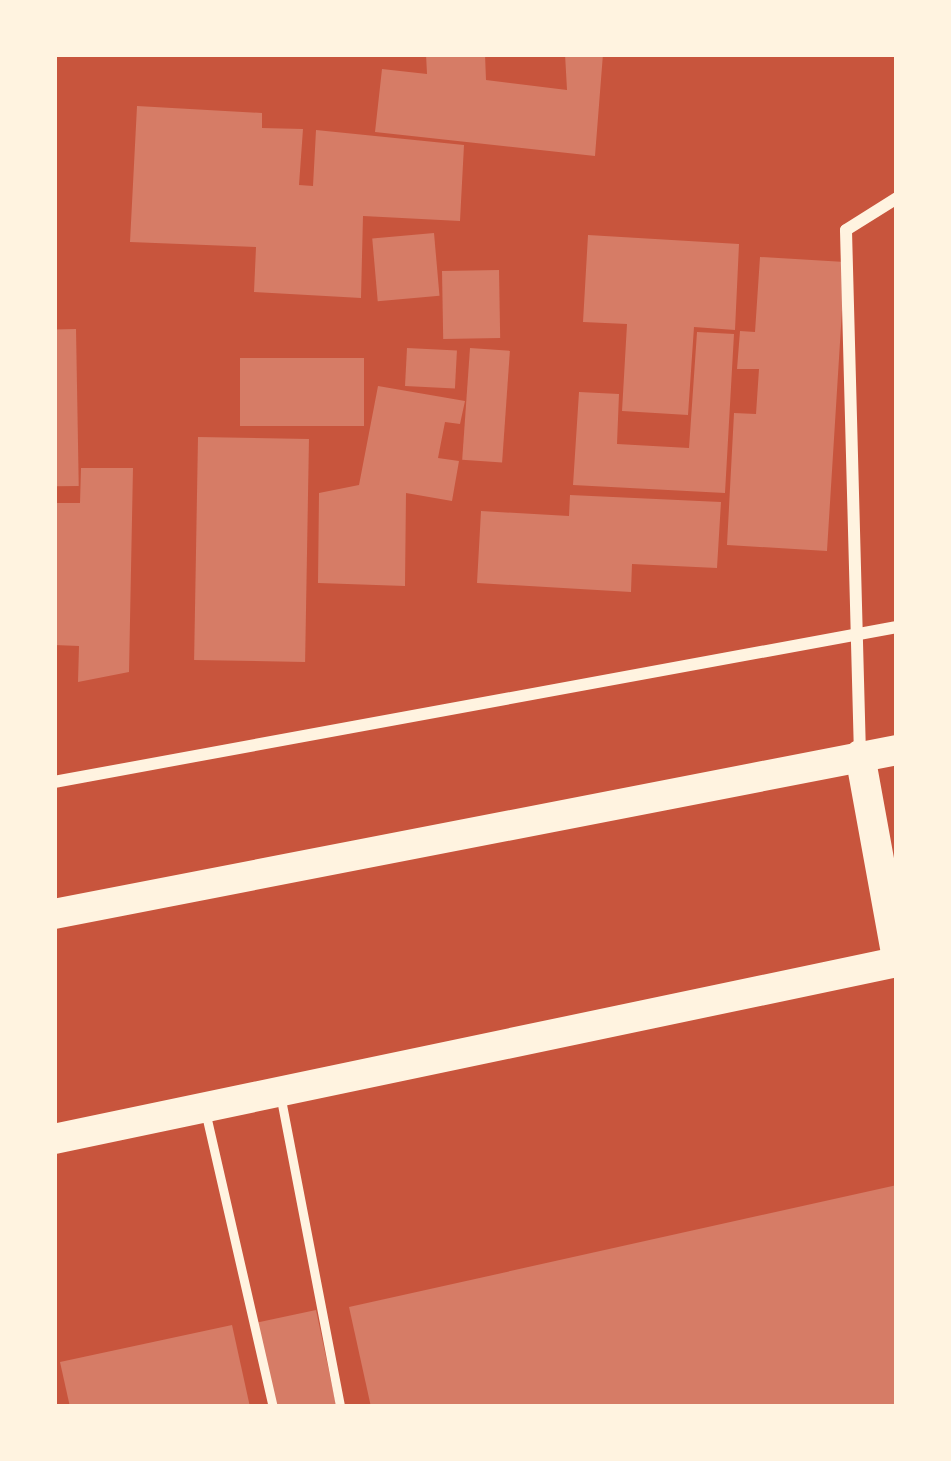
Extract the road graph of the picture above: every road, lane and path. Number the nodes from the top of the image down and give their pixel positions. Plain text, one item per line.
1 (897, 199) edge
2 (897, 627) edge
3 (852, 636) junction
4 (897, 749) edge
5 (860, 755) junction
6 (54, 782) edge
7 (54, 914) edge
8 (897, 960) edge
9 (278, 1087) junction
10 (203, 1104) junction
11 (54, 1139) edge
12 (273, 1407) edge
13 (340, 1407) edge

1 - 3 street
2 - 3 street
3 - 5 street
3 - 6 street
4 - 5 main road
5 - 7 main road
5 - 8 main road
8 - 9 main road
9 - 10 main road
9 - 13 lane
10 - 11 main road
10 - 12 lane

